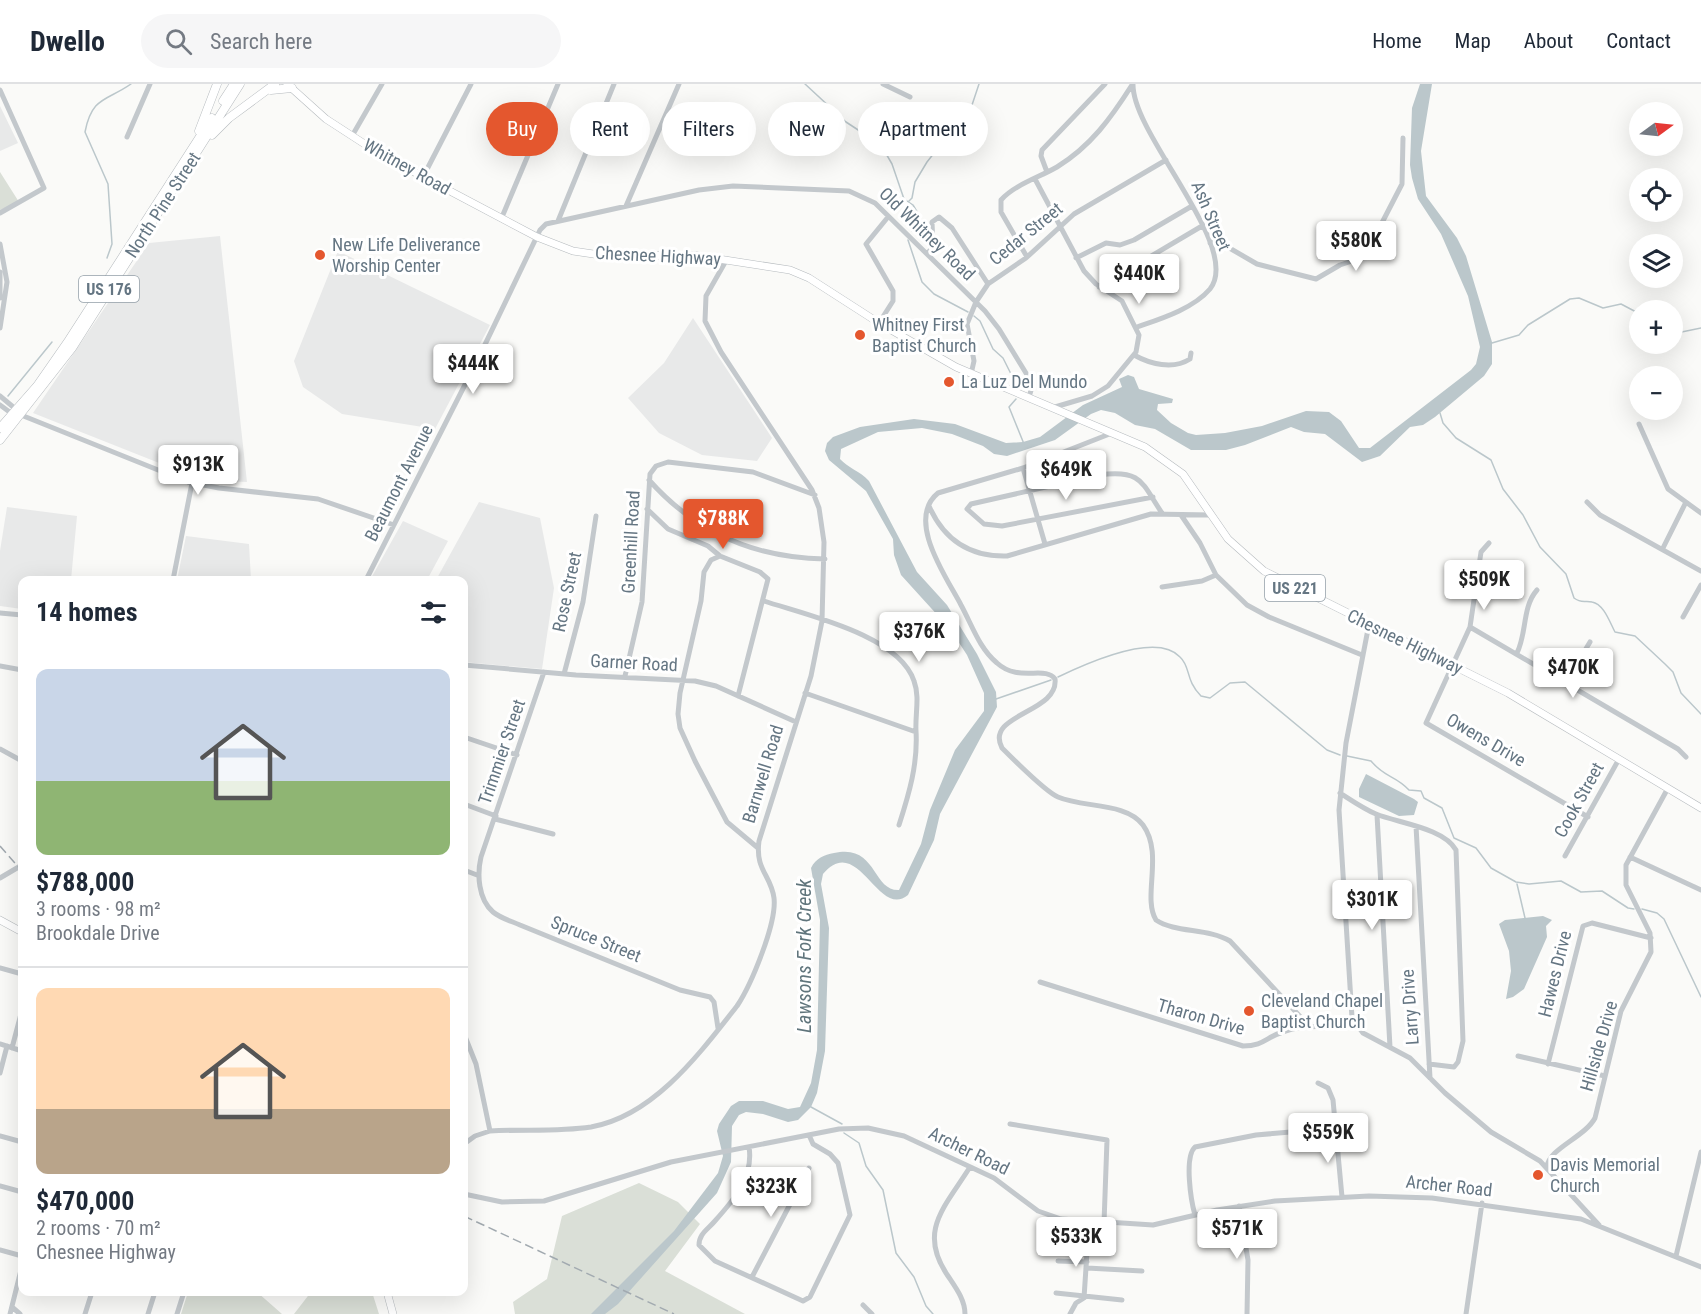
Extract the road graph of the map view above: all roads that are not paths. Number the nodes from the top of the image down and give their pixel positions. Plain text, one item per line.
1 (150, 84) edge
2 (217, 84) edge
3 (234, 84) edge
4 (240, 84) edge
5 (382, 84) edge
6 (471, 84) edge
7 (558, 84) edge
8 (614, 84) edge
9 (679, 84) edge
10 (883, 84) edge
11 (1105, 84) edge
12 (1133, 84) edge
13 (289, 86) edge
14 (273, 87) edge
15 (0, 90) edge
16 (910, 97) dead end
17 (352, 136) junction
18 (127, 138) dead end
19 (1403, 138) dead end
20 (189, 158) junction
21 (1166, 160) junction
22 (1047, 172) junction
23 (423, 177) junction
24 (1035, 179) junction
25 (626, 206) junction
26 (1192, 206) junction
27 (0, 213) edge
28 (888, 217) junction
29 (502, 218) junction
30 (558, 221) junction
31 (1202, 225) junction
32 (1059, 226) junction
33 (537, 237) junction
34 (1210, 243) junction
35 (0, 244) edge
36 (927, 254) junction
37 (1027, 257) junction
38 (1076, 258) junction
39 (727, 259) junction
40 (0, 272) edge
41 (988, 284) junction
42 (2, 287) edge
43 (1100, 287) junction
44 (0, 298) edge
45 (976, 302) junction
46 (879, 323) junction
47 (1137, 327) junction
48 (0, 328) edge
49 (1191, 353) dead end
50 (1134, 355) junction
51 (970, 374) junction
52 (0, 396) edge
53 (1029, 397) junction
54 (0, 405) edge
55 (1055, 407) junction
56 (17, 414) junction
57 (1639, 424) dead end
58 (0, 428) edge
59 (1109, 431) junction
60 (0, 440) edge
61 (1023, 468) junction
62 (649, 480) junction
63 (192, 483) junction
64 (1030, 493) junction
65 (815, 495) junction
66 (1153, 497) junction
67 (1587, 502) dead end
68 (1685, 504) junction
69 (929, 506) junction
70 (647, 509) junction
71 (1162, 513) junction
72 (1701, 513) edge
73 (1181, 515) junction
74 (1212, 515) junction
75 (596, 516) dead end
76 (1038, 519) junction
77 (394, 525) junction
78 (1489, 543) dead end
79 (1045, 544) junction
80 (1663, 549) junction
81 (720, 556) junction
82 (825, 559) junction
83 (1701, 571) edge
84 (1216, 575) junction
85 (174, 576) edge
86 (368, 576) edge
87 (1701, 585) edge
88 (1162, 587) dead end
89 (1537, 590) dead end
90 (764, 601) junction
91 (0, 613) edge
92 (18, 615) edge
93 (1683, 617) dead end
94 (822, 621) junction
95 (1369, 624) junction
96 (1470, 627) junction
97 (1590, 642) dead end
98 (1517, 653) junction
99 (1362, 655) junction
100 (1452, 664) junction
101 (468, 665) edge
102 (0, 666) edge
103 (18, 669) edge
104 (544, 672) junction
105 (564, 674) junction
106 (625, 676) junction
107 (683, 680) junction
108 (1566, 681) junction
109 (805, 693) junction
110 (738, 696) junction
111 (796, 722) junction
112 (916, 732) junction
113 (468, 738) edge
114 (0, 749) edge
115 (517, 755) junction
116 (1686, 757) dead end
117 (18, 759) edge
118 (1619, 759) junction
119 (1668, 788) junction
120 (1340, 793) junction
121 (468, 806) edge
122 (1701, 808) edge
123 (1377, 814) junction
124 (495, 817) junction
125 (1588, 817) junction
126 (899, 825) dead end
127 (1416, 826) junction
128 (553, 834) dead end
129 (758, 848) junction
130 (1565, 856) dead end
131 (1630, 857) junction
132 (18, 867) edge
133 (468, 872) edge
134 (477, 875) junction
135 (1, 877) edge
136 (1701, 890) edge
137 (0, 920) edge
138 (18, 930) edge
139 (1651, 938) junction
140 (0, 968) edge
141 (18, 973) edge
142 (1040, 982) dead end
143 (18, 1022) edge
144 (1354, 1023) junction
145 (1307, 1024) junction
146 (718, 1028) junction
147 (468, 1043) edge
148 (0, 1044) edge
149 (10, 1047) junction
150 (1390, 1047) junction
151 (18, 1050) edge
152 (472, 1052) junction
153 (468, 1053) edge
154 (1518, 1056) dead end
155 (1429, 1064) junction
156 (1548, 1064) junction
157 (0, 1072) edge
158 (1605, 1076) junction
159 (1430, 1078) junction
160 (1318, 1083) dead end
161 (1010, 1124) dead end
162 (1337, 1128) junction
163 (490, 1131) junction
164 (809, 1135) junction
165 (0, 1136) edge
166 (18, 1141) edge
167 (468, 1141) edge
168 (749, 1147) junction
169 (1701, 1152) edge
170 (970, 1167) junction
171 (1546, 1167) junction
172 (809, 1168) dead end
173 (0, 1186) edge
174 (18, 1191) edge
175 (468, 1195) edge
176 (1342, 1197) junction
177 (1482, 1203) junction
178 (1239, 1206) junction
179 (1195, 1215) junction
180 (1089, 1222) junction
181 (1104, 1223) junction
182 (1600, 1226) junction
183 (0, 1250) edge
184 (18, 1255) edge
185 (1676, 1256) junction
186 (1058, 1261) dead end
187 (1087, 1265) junction
188 (1701, 1267) edge
189 (1142, 1271) dead end
190 (752, 1277) junction
191 (18, 1282) edge
192 (1056, 1293) dead end
193 (92, 1296) edge
194 (153, 1296) edge
195 (183, 1296) edge
196 (388, 1296) edge
197 (1084, 1298) junction
198 (1122, 1300) dead end
199 (863, 1305) dead end
200 (12, 1307) junction
201 (10, 1314) edge
202 (20, 1314) edge
203 (85, 1314) edge
204 (148, 1314) edge
205 (177, 1314) edge
206 (393, 1314) edge
207 (872, 1314) edge
208 (965, 1314) edge
209 (1070, 1314) edge
210 (1247, 1314) edge
211 (1466, 1314) edge

1 - 18 street
2 - 20 highway
3 - 20 highway, North Pine Street
4 - 20 highway, North Pine Street
5 - 17 street
6 - 23 street
7 - 29 street
8 - 30 street
9 - 25 street
10 - 16 street
11 - 22 street
12 - 21 street, Ash Street
12 - 22 street
13 - 14 highway
13 - 17 main road, Whitney Road / US 221
14 - 20 highway
15 - 27 street
17 - 23 main road, Whitney Road / US 221
19 - 34 street
20 - 56 highway, North Pine Street / US 176
21 - 26 street, Ash Street
21 - 32 street, Cedar Street
22 - 24 street
23 - 29 main road, Whitney Road / US 221
24 - 32 street
24 - 37 street
25 - 28 street, Old Whitney Road
25 - 30 street, Old Whitney Road
26 - 31 street, Ash Street
26 - 38 street
28 - 36 street, Old Whitney Road
28 - 46 street
29 - 33 main road, Whitney Road / US 221
30 - 33 street, Old Whitney Road
31 - 34 street, Ash Street
31 - 43 street
32 - 37 street, Cedar Street
32 - 38 street
33 - 39 main road, Chesnee Highway / US 221
33 - 77 street, Beaumont Avenue
34 - 47 street, Ash Street
35 - 42 street
36 - 41 street
36 - 45 street, Old Whitney Road
37 - 41 street, Cedar Street
38 - 43 street
39 - 46 main road, Chesnee Highway / US 221
39 - 65 street, Barnwell Road
40 - 42 street
41 - 45 street, Cedar Street
42 - 44 street
42 - 48 street
43 - 47 street
45 - 51 street, Cedar Street
45 - 53 street, Old Whitney Road
46 - 51 main road, Chesnee Highway / US 221
47 - 50 street
49 - 50 street
50 - 55 street
51 - 53 main road, Chesnee Highway / US 221
52 - 56 street
53 - 55 main road, Chesnee Highway / US 221
54 - 56 street
55 - 59 main road, Chesnee Highway / US 221
56 - 58 highway, North Pine Street / US 176
56 - 60 highway, North Pine Street / US 176
56 - 63 street
57 - 68 street
59 - 61 street
59 - 74 main road, Chesnee Highway / US 221
61 - 64 street
61 - 69 street
62 - 65 street, Greenhill Road
62 - 70 street, Greenhill Road
62 - 82 street
63 - 77 street
63 - 85 street
64 - 66 street
64 - 76 street
64 - 76 street
65 - 82 street, Barnwell Road
66 - 71 street
66 - 76 street
67 - 80 street
68 - 72 street
68 - 80 street
69 - 79 street
69 - 145 street
70 - 81 street
70 - 106 street, Greenhill Road
71 - 73 street
71 - 79 street
73 - 74 street
73 - 84 street
74 - 95 main road, Chesnee Highway / US 221
75 - 105 street, Rose Street
76 - 79 street
77 - 86 street, Beaumont Avenue
78 - 96 street
80 - 83 street
81 - 90 street
81 - 107 street
82 - 94 street, Barnwell Road
84 - 88 street
84 - 99 street
87 - 93 street
89 - 98 street
90 - 94 street
90 - 110 street
91 - 92 street
94 - 109 street, Barnwell Road
94 - 112 street
95 - 99 street
95 - 100 main road, Chesnee Highway / US 221
96 - 98 street
96 - 100 street
97 - 108 street
98 - 108 street
99 - 120 street
100 - 118 main road, Chesnee Highway / US 221
100 - 125 street, Owens Drive
101 - 104 street, Garner Road
102 - 103 street
104 - 105 street, Garner Road
104 - 115 street, Trimmier Street
105 - 106 street, Garner Road
106 - 107 street, Garner Road
107 - 110 street, Garner Road
107 - 129 street
108 - 116 street
109 - 111 street, Barnwell Road
109 - 112 street
110 - 111 street, Garner Road
111 - 129 street, Barnwell Road
112 - 126 street
113 - 115 street
114 - 117 street
115 - 124 street, Trimmier Street
118 - 119 main road, Chesnee Highway / US 221
118 - 125 street, Cook Street
119 - 122 main road, Chesnee Highway / US 221
119 - 131 street
120 - 123 street
120 - 144 street
121 - 124 street
123 - 127 street
123 - 150 street
124 - 128 street
124 - 134 street, Trimmier Street
125 - 130 street, Cook Street
127 - 155 street, Larry Drive
127 - 155 street
129 - 146 street, Barnwell Road
131 - 136 street
131 - 139 street
132 - 135 street
133 - 134 street
134 - 146 street, Spruce Street
137 - 138 main road
139 - 156 street, Hawes Drive
139 - 158 street, Hillside Drive
140 - 141 street
142 - 145 street, Tharon Drive
143 - 149 street
144 - 145 street, Tharon Drive
144 - 150 street
146 - 163 street, Barnwell Road
147 - 152 street
148 - 149 street
149 - 151 street
149 - 157 street
150 - 159 street
152 - 153 street
152 - 163 street
154 - 156 street
155 - 159 street, Larry Drive
156 - 158 street
158 - 171 street, Hillside Drive
159 - 171 street
160 - 162 street
161 - 181 street
162 - 176 street
162 - 179 street
163 - 167 street, Barnwell Road
164 - 168 street, Archer Road
164 - 170 street, Archer Road
164 - 190 street
165 - 166 street
168 - 175 street, Archer Road
168 - 190 street
169 - 185 street
170 - 180 street, Archer Road
170 - 208 street
171 - 182 street
172 - 190 street
173 - 174 street
176 - 177 street, Archer Road
176 - 178 street, Archer Road
177 - 182 street, Archer Road
177 - 211 street
178 - 179 street, Archer Road
178 - 210 street
179 - 181 street, Archer Road
180 - 181 street, Archer Road
180 - 187 street
182 - 185 street, Archer Road
183 - 184 street
185 - 188 street, Archer Road
186 - 187 street
187 - 189 street
187 - 197 street
191 - 200 street
192 - 197 street
193 - 203 street
194 - 204 street
195 - 205 street
196 - 206 main road
197 - 198 street
197 - 209 street
199 - 207 street
200 - 201 street
200 - 202 street

